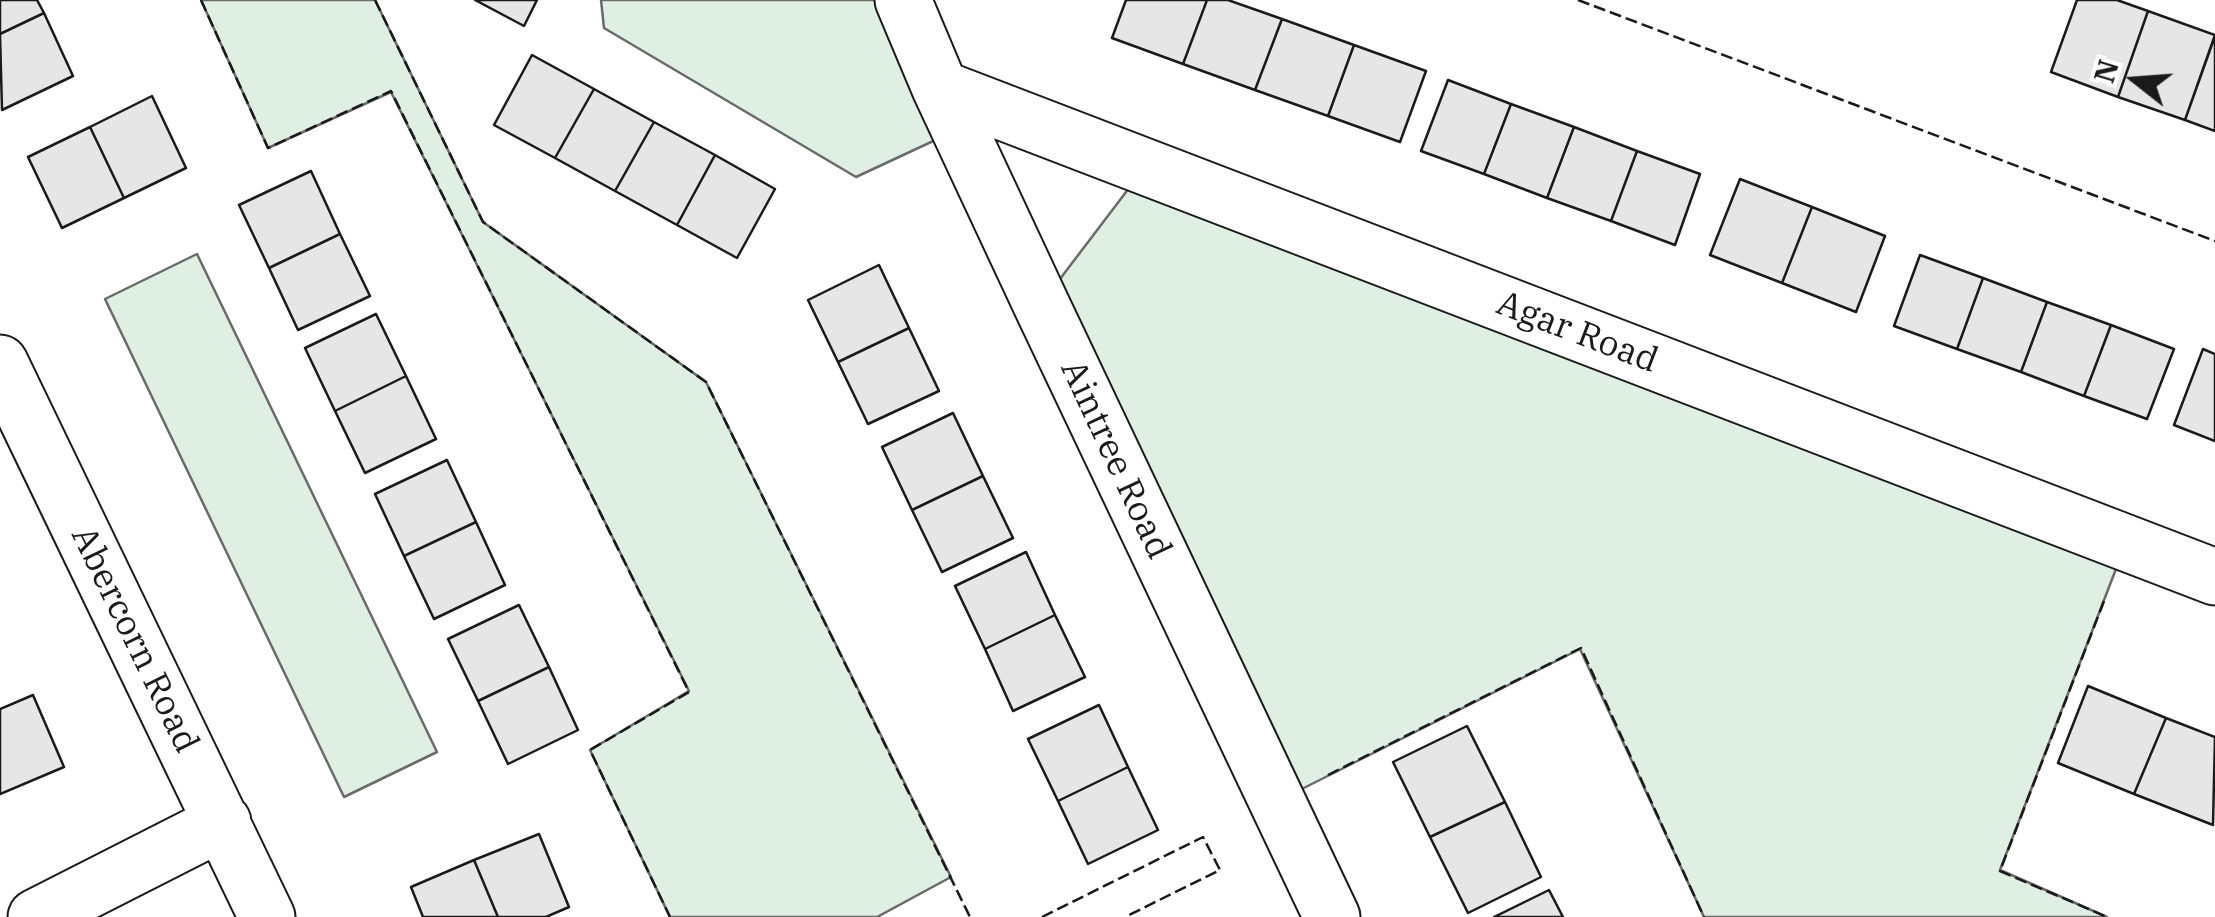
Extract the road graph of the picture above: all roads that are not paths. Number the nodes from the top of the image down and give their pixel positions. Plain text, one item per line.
1 (903, 0) edge
2 (940, 88) junction
3 (0, 363) edge
4 (2215, 577) edge
5 (223, 822) junction
6 (36, 917) edge
7 (267, 917) edge
8 (1332, 917) edge

1 - 2 street, Aintree Road
2 - 4 street, Agar Road
2 - 8 street, Aintree Road
3 - 5 street, Abercorn Road
5 - 6 street
5 - 7 street, Abercorn Road

